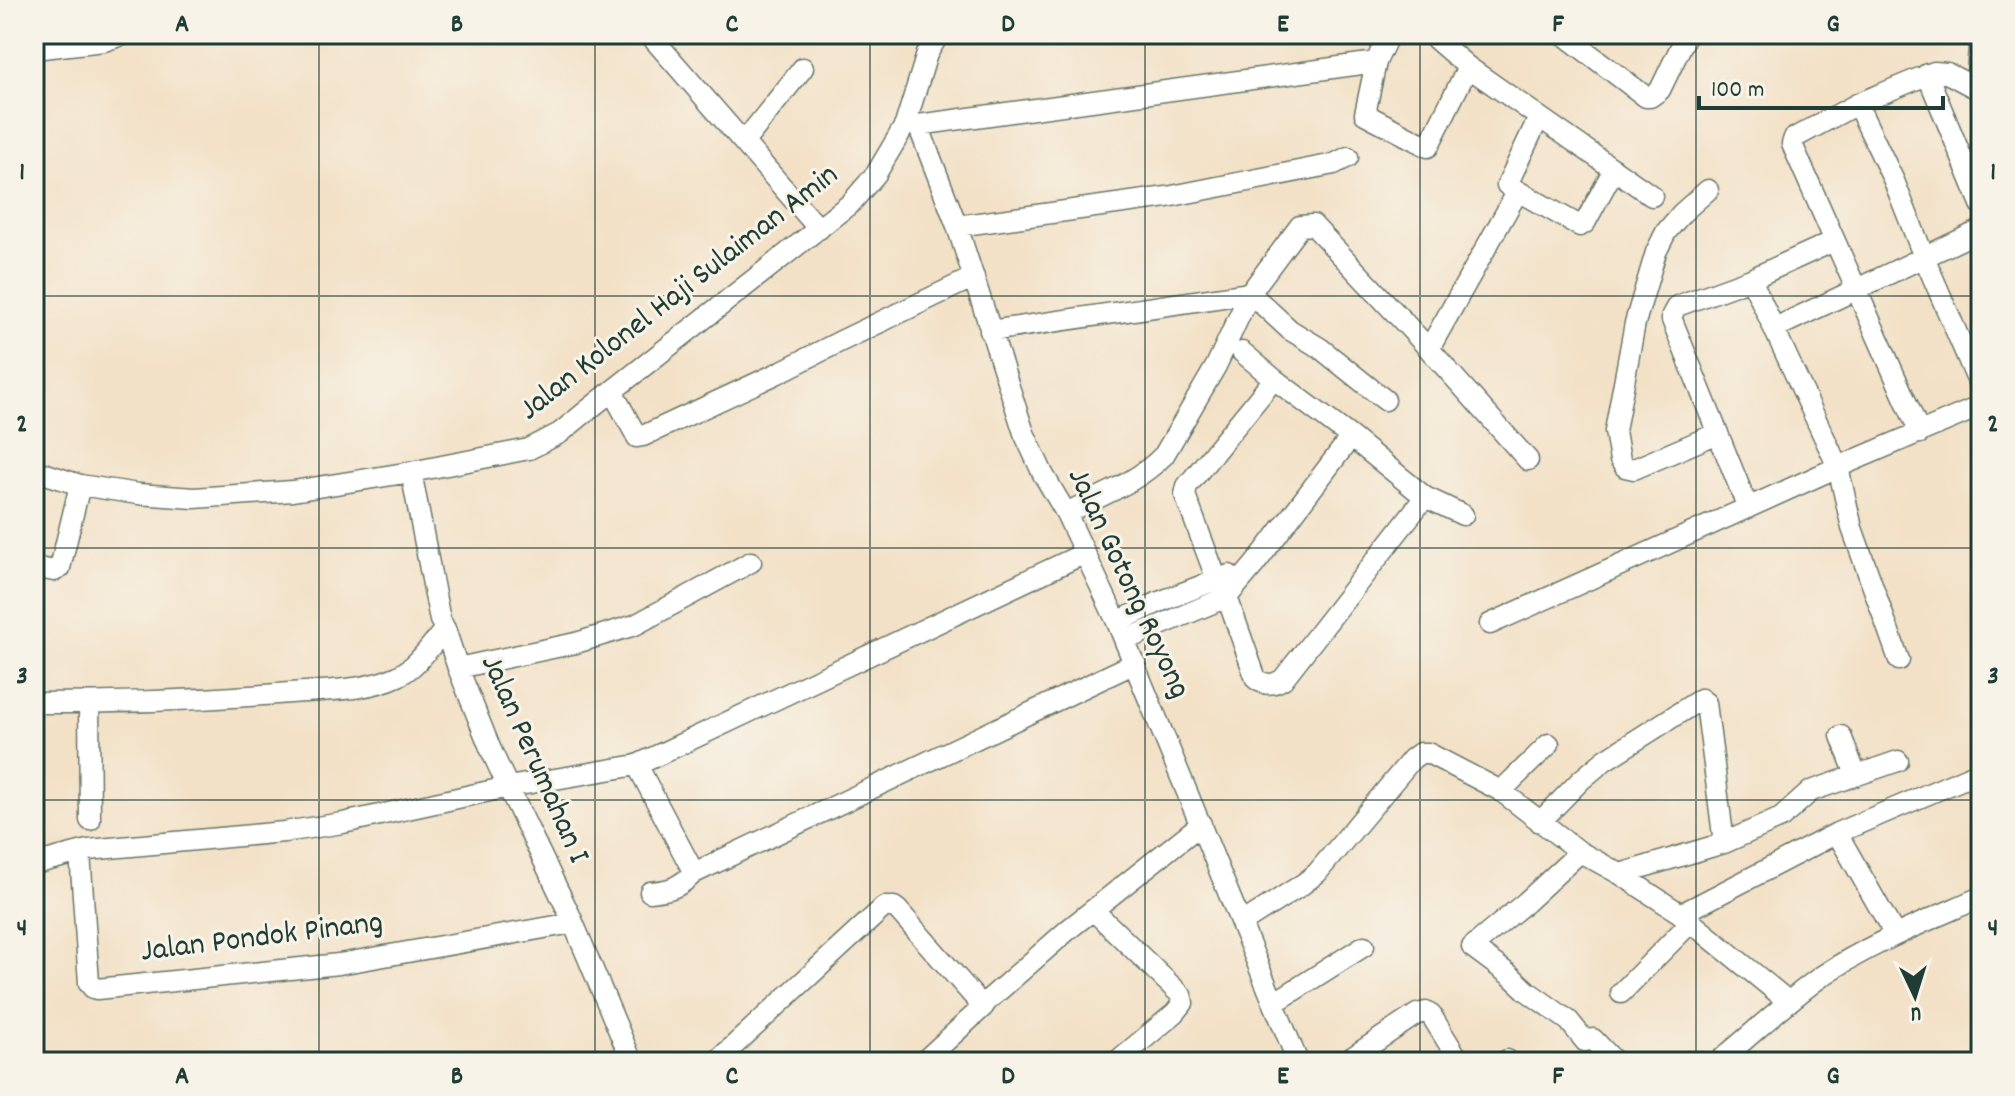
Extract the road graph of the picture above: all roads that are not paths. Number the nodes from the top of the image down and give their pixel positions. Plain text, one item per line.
1 (125, 34) edge
2 (649, 34) edge
3 (939, 34) edge
4 (1389, 34) edge
5 (1430, 34) edge
6 (1563, 34) edge
7 (1687, 34) edge
8 (1980, 34) edge
9 (1591, 43) edge
10 (34, 49) edge
11 (1376, 62) junction
12 (1468, 67) junction
13 (803, 68) dead end
14 (1927, 74) junction
15 (1978, 89) edge
16 (1857, 104) junction
17 (1539, 117) junction
18 (911, 125) junction
19 (744, 142) junction
20 (1348, 157) dead end
21 (1614, 169) junction
22 (1708, 190) dead end
23 (1518, 191) junction
24 (1652, 196) dead end
25 (1981, 204) edge
26 (957, 226) junction
27 (819, 229) junction
28 (1981, 230) edge
29 (1834, 241) junction
30 (1924, 257) junction
31 (974, 277) junction
32 (1751, 279) junction
33 (1856, 289) junction
34 (1250, 293) junction
35 (1775, 328) junction
36 (990, 331) junction
37 (1429, 349) junction
38 (1242, 352) dead end
39 (1274, 379) junction
40 (1981, 389) edge
41 (612, 391) junction
42 (1385, 400) dead end
43 (1981, 406) edge
44 (1718, 433) junction
45 (1920, 433) junction
46 (1351, 437) junction
47 (1528, 460) dead end
48 (1838, 467) junction
49 (34, 470) edge
50 (411, 472) junction
51 (80, 485) junction
52 (1425, 497) junction
53 (1748, 508) junction
54 (1066, 513) junction
55 (1463, 515) dead end
56 (1085, 553) junction
57 (751, 562) dead end
58 (34, 567) edge
59 (1222, 588) junction
60 (1490, 624) dead end
61 (445, 629) junction
62 (1121, 631) junction
63 (1899, 660) dead end
64 (1135, 663) junction
65 (458, 668) junction
66 (34, 703) edge
67 (89, 703) junction
68 (1841, 736) dead end
69 (1549, 744) dead end
70 (1898, 761) dead end
71 (637, 765) junction
72 (1975, 774) dead end
73 (1856, 775) junction
74 (508, 787) junction
75 (1501, 791) junction
76 (90, 820) dead end
77 (1540, 822) junction
78 (1201, 824) junction
79 (1837, 833) junction
80 (1724, 843) junction
81 (1580, 852) junction
82 (80, 853) junction
83 (34, 864) edge
84 (694, 873) junction
85 (1620, 874) junction
86 (650, 892) dead end
87 (1981, 897) edge
88 (1093, 910) junction
89 (1686, 918) junction
90 (573, 923) junction
91 (1242, 923) junction
92 (1895, 935) junction
93 (1364, 946) dead end
94 (1621, 993) dead end
95 (1789, 1002) junction
96 (1274, 1003) junction
97 (983, 1007) junction
98 (632, 1062) edge
99 (716, 1062) edge
100 (923, 1062) edge
101 (1116, 1062) edge
102 (1298, 1062) edge
103 (1345, 1062) edge
104 (1460, 1062) edge
105 (1615, 1062) edge
106 (1718, 1062) edge

1 - 10 street
2 - 19 street
3 - 18 street, Jalan Kolonel Haji Sulaiman Amin
4 - 11 street
5 - 12 street
6 - 9 street
7 - 9 street
8 - 15 street
11 - 12 street
11 - 18 street
12 - 17 street
13 - 19 street
14 - 15 street
14 - 16 street
14 - 25 street
16 - 29 street
16 - 30 street
17 - 21 street
17 - 23 street
18 - 26 street, Jalan Gotong Royong
18 - 27 street, Jalan Kolonel Haji Sulaiman Amin
19 - 27 street
20 - 26 street
21 - 23 street
21 - 24 street
22 - 44 street
23 - 37 street
26 - 31 street, Jalan Gotong Royong
27 - 41 street, Jalan Kolonel Haji Sulaiman Amin
28 - 30 street
29 - 32 street
29 - 33 street
30 - 33 street
30 - 40 street
31 - 36 street, Jalan Gotong Royong
31 - 41 street
32 - 35 street
32 - 44 street
33 - 35 street
33 - 45 street
34 - 36 street
34 - 37 street
34 - 42 street
34 - 54 street
35 - 48 street
36 - 54 street, Jalan Gotong Royong
37 - 47 street
38 - 39 street
39 - 46 street
39 - 59 street
41 - 50 street, Jalan Kolonel Haji Sulaiman Amin
43 - 45 street
44 - 53 street
45 - 48 street
46 - 52 street
46 - 59 street
48 - 53 street
48 - 63 street
49 - 51 street, Jalan Kolonel Haji Sulaiman Amin
50 - 51 street, Jalan Kolonel Haji Sulaiman Amin
50 - 61 street, Jalan Perumahan I
51 - 58 street
52 - 55 street
52 - 59 street
53 - 60 street
54 - 56 street, Jalan Gotong Royong
56 - 62 street, Jalan Gotong Royong
56 - 71 street
57 - 65 street
59 - 62 street
61 - 65 street, Jalan Perumahan I
61 - 67 street
62 - 64 street, Jalan Gotong Royong
64 - 78 street, Jalan Gotong Royong
64 - 84 street
65 - 74 street, Jalan Perumahan I
66 - 67 street
67 - 76 street
68 - 73 street
69 - 75 street
70 - 73 street
71 - 74 street
71 - 84 street
72 - 79 street
73 - 80 street
74 - 82 street
74 - 90 street, Jalan Perumahan I
75 - 77 street
75 - 91 street
77 - 80 street
77 - 81 street
78 - 88 street
78 - 91 street, Jalan Gotong Royong
79 - 89 street
79 - 92 street
80 - 85 street
81 - 85 street
81 - 105 street
82 - 83 street
82 - 90 street, Jalan Pondok Pinang
84 - 86 street
85 - 89 street
87 - 92 street
88 - 97 street
88 - 101 street
89 - 94 street
89 - 95 street
90 - 98 street, Jalan Perumahan I
91 - 96 street, Jalan Gotong Royong
92 - 95 street
93 - 96 street
95 - 106 street
96 - 102 street, Jalan Gotong Royong
97 - 99 street
97 - 100 street
103 - 104 street

